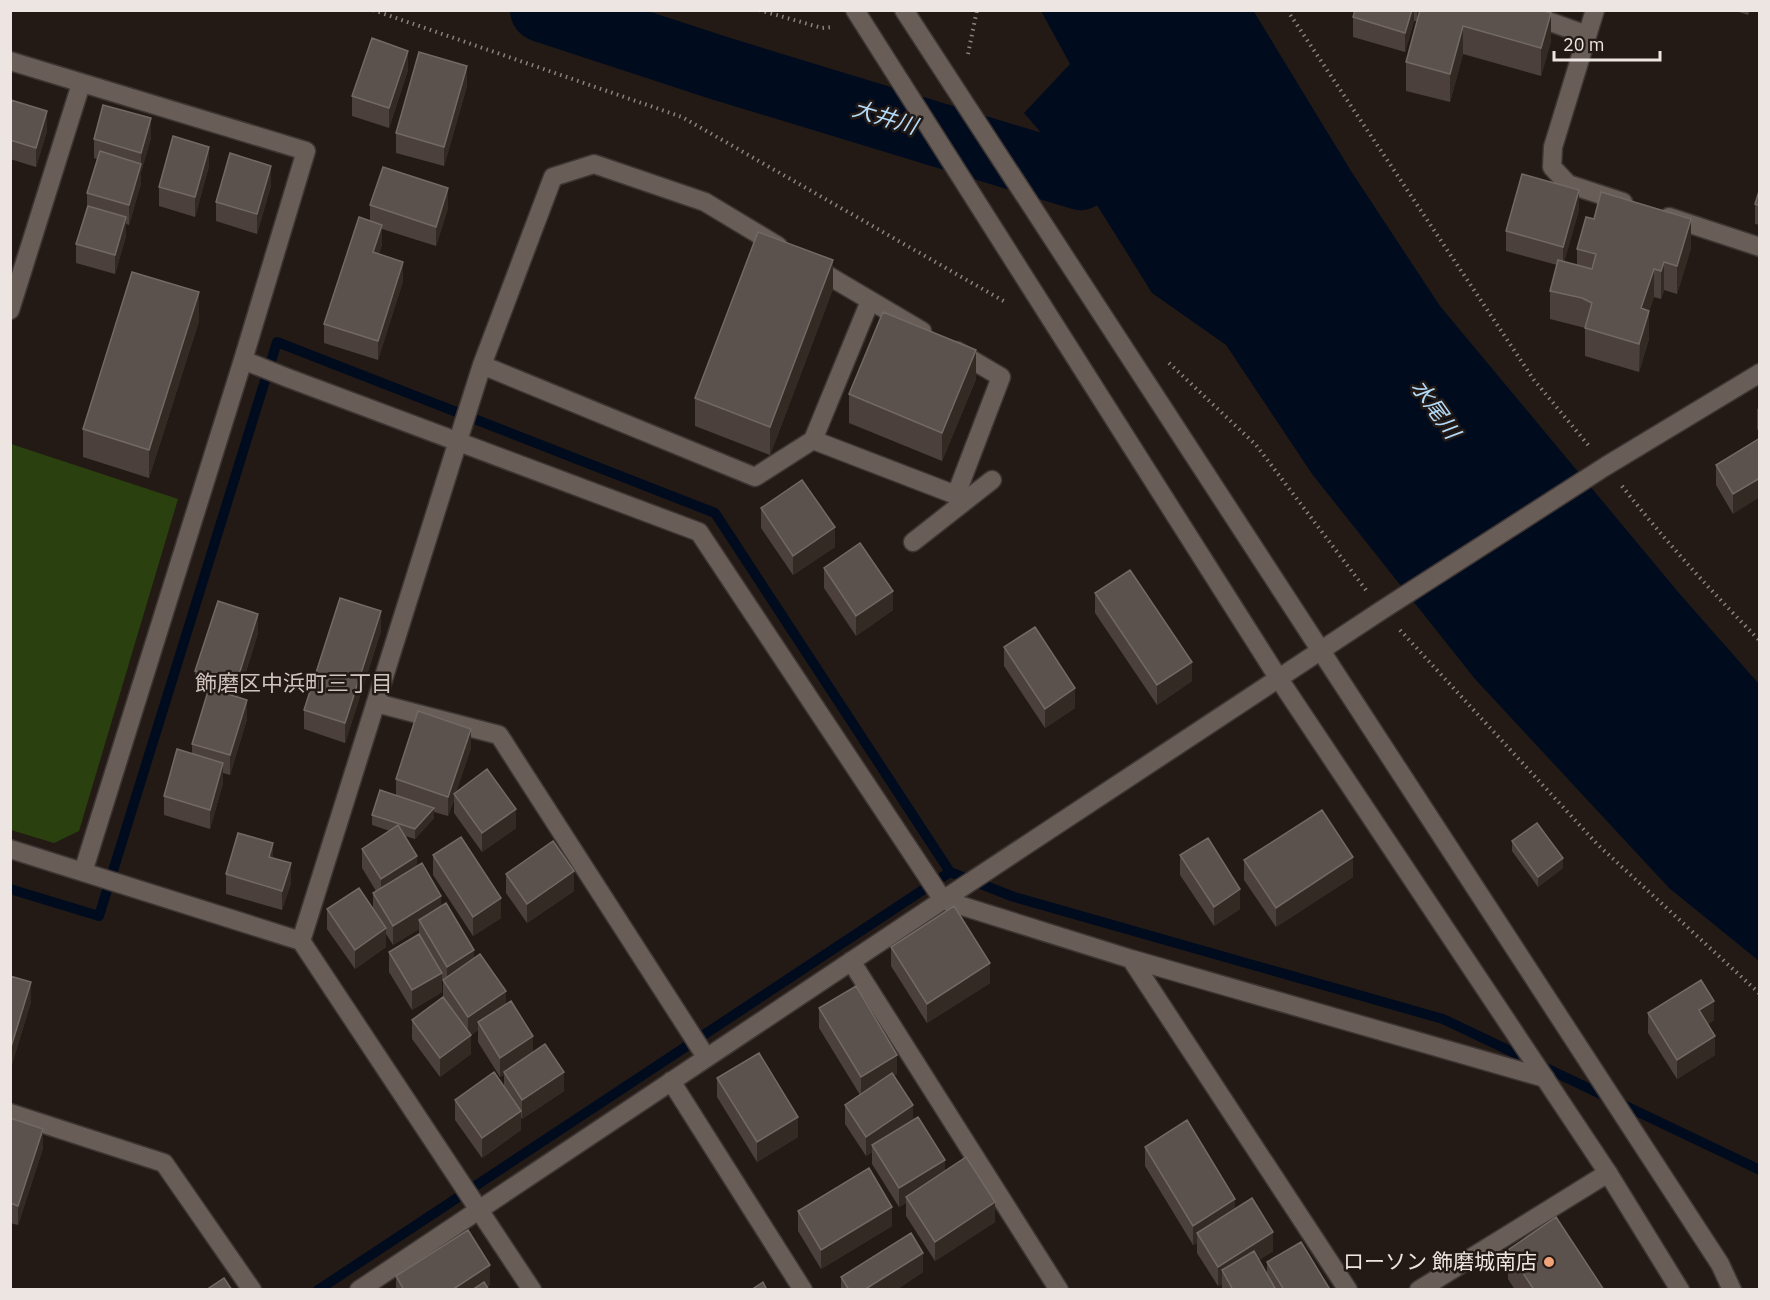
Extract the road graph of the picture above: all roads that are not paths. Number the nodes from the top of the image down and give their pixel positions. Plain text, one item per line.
1 (904, 10) edge
2 (1517, 10) edge
3 (1595, 10) edge
4 (860, 17) edge
5 (1587, 35) junction
6 (10, 61) edge
7 (81, 84) junction
8 (1635, 206) edge
9 (1658, 214) edge
10 (1760, 247) edge
11 (870, 301) junction
12 (10, 310) edge
13 (243, 360) junction
14 (480, 372) junction
15 (1760, 373) edge
16 (813, 440) junction
17 (458, 441) junction
18 (992, 480) dead end
19 (959, 499) junction
20 (913, 542) dead end
21 (1320, 653) junction
22 (1279, 679) junction
23 (376, 703) junction
24 (10, 849) edge
25 (83, 872) junction
26 (943, 900) junction
27 (301, 940) junction
28 (1131, 960) junction
29 (851, 961) junction
30 (706, 1057) junction
31 (1545, 1078) junction
32 (671, 1081) junction
33 (10, 1113) edge
34 (1608, 1173) junction
35 (480, 1209) junction
36 (252, 1290) edge
37 (359, 1290) edge
38 (532, 1290) edge
39 (803, 1290) edge
40 (1059, 1290) edge
41 (1348, 1290) edge
42 (1419, 1290) edge
43 (1680, 1290) edge
44 (1732, 1290) edge

1 - 21 street
2 - 5 street
3 - 5 street
4 - 22 street
5 - 8 street
6 - 7 street
7 - 12 street
7 - 13 street
9 - 10 street
11 - 14 street
11 - 16 street
11 - 19 street
13 - 17 street
13 - 25 street
14 - 16 street
14 - 17 street
15 - 21 street
16 - 19 street
17 - 23 street
17 - 26 street
18 - 19 street
19 - 20 street
21 - 22 street
21 - 44 street
22 - 26 street
22 - 31 street
23 - 27 street
23 - 30 street
24 - 25 street
25 - 27 street
26 - 28 street
26 - 29 street
27 - 35 street
28 - 31 street
28 - 41 street
29 - 30 street
29 - 40 street
30 - 32 street
31 - 34 street
32 - 35 street
32 - 39 street
33 - 36 street
34 - 42 street
34 - 43 street
35 - 37 street
35 - 38 street

